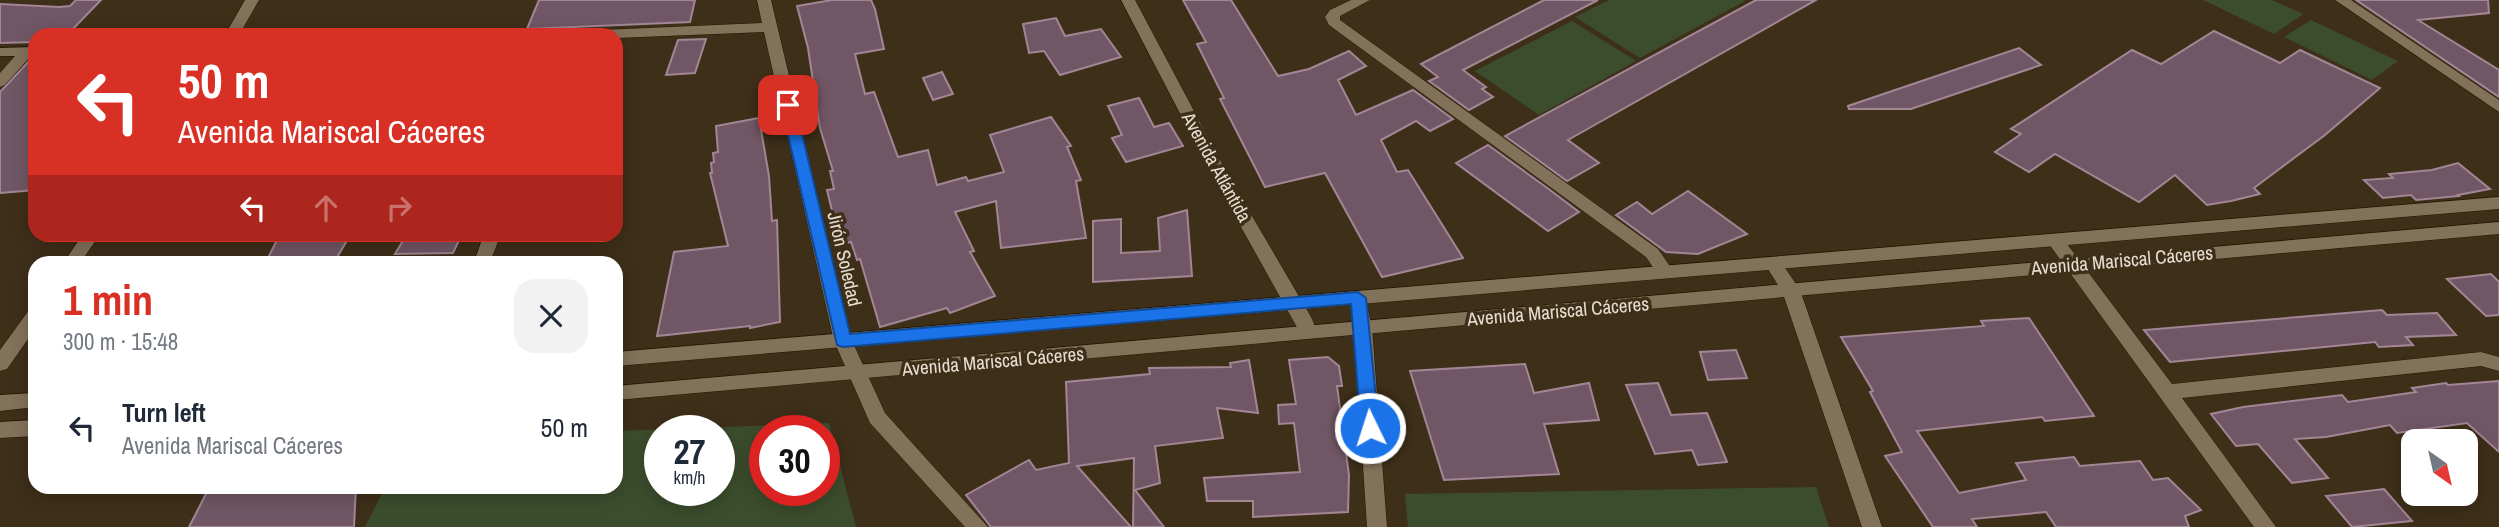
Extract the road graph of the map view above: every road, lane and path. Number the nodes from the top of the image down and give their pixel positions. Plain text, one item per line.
1 (252, 0) edge
2 (764, 0) edge
3 (1128, 0) edge
4 (1363, 0) edge
5 (2342, 0) edge
6 (770, 27) junction
7 (237, 28) edge
8 (623, 33) edge
9 (28, 51) edge
10 (0, 52) edge
11 (28, 54) edge
12 (0, 82) edge
13 (2499, 107) edge
14 (2499, 203) edge
15 (2499, 228) edge
16 (2055, 240) junction
17 (1773, 263) junction
18 (2072, 264) junction
19 (1665, 272) junction
20 (1791, 290) junction
21 (1358, 298) junction
22 (1295, 303) junction
23 (28, 325) edge
24 (1363, 328) junction
25 (1309, 333) junction
26 (843, 341) junction
27 (623, 358) edge
28 (0, 364) edge
29 (2499, 364) edge
30 (857, 372) junction
31 (623, 392) edge
32 (2166, 392) junction
33 (28, 401) edge
34 (0, 403) edge
35 (28, 428) edge
36 (0, 430) edge
37 (978, 527) edge
38 (1377, 527) edge
39 (1872, 527) edge
40 (2266, 527) edge

1 - 7 street
2 - 6 street, Jirón Soledad
3 - 22 street, Avenida Atlántida
4 - 19 street
5 - 13 street
6 - 8 street
6 - 26 street, Jirón Soledad
9 - 10 street
11 - 12 street
14 - 16 street, Avenida Mariscal Cáceres
15 - 18 street, Avenida Mariscal Cáceres
16 - 17 street, Avenida Mariscal Cáceres
16 - 18 street
17 - 19 street, Avenida Mariscal Cáceres
17 - 20 street
18 - 20 street, Avenida Mariscal Cáceres
18 - 32 street
19 - 21 street, Avenida Mariscal Cáceres
20 - 24 street, Avenida Mariscal Cáceres
20 - 39 street
21 - 22 street, Avenida Mariscal Cáceres
21 - 24 street
22 - 25 street, Avenida Atlántida
22 - 26 street, Avenida Mariscal Cáceres
23 - 28 street
24 - 25 street, Avenida Mariscal Cáceres
24 - 38 street
25 - 30 street, Avenida Mariscal Cáceres
26 - 27 street, Avenida Mariscal Cáceres
26 - 30 street, Jirón Soledad
29 - 32 street
30 - 31 street, Avenida Mariscal Cáceres
30 - 37 street, Jirón Soledad
32 - 40 street
33 - 34 street
35 - 36 street

